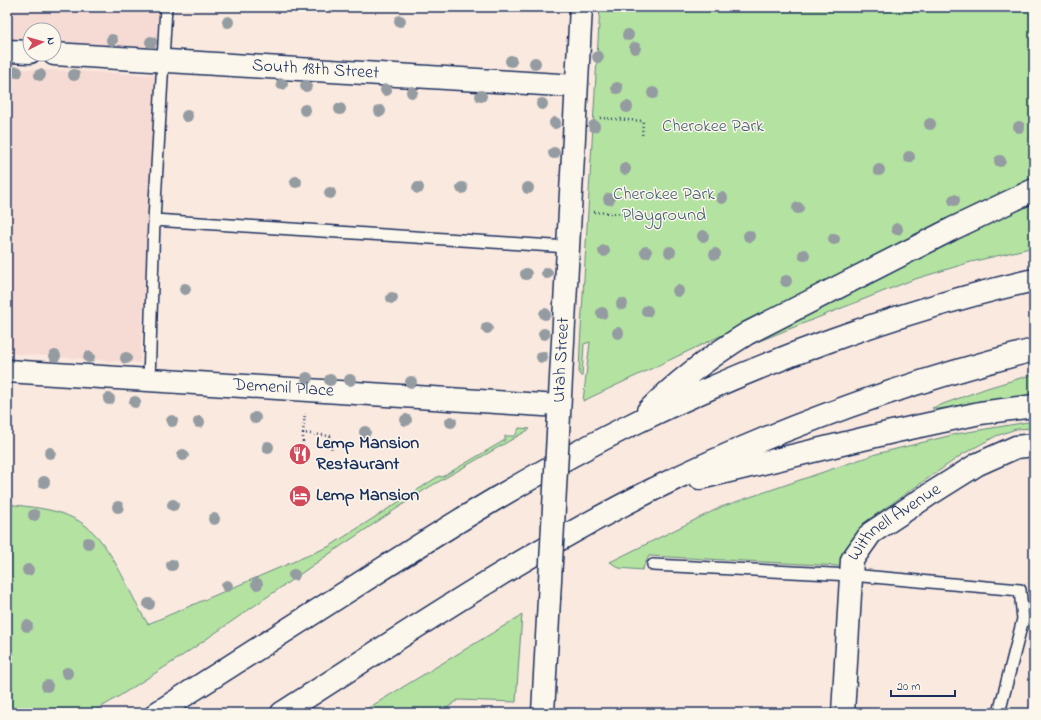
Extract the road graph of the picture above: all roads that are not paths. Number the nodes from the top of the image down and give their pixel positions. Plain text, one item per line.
1 (166, 7) edge
2 (581, 7) edge
3 (7, 51) edge
4 (22, 52) edge
5 (62, 54) edge
6 (163, 60) junction
7 (576, 86) junction
8 (1034, 190) edge
9 (154, 220) junction
10 (568, 247) junction
11 (1034, 280) edge
12 (1034, 350) edge
13 (7, 371) edge
14 (149, 381) junction
15 (1034, 406) edge
16 (559, 410) junction
17 (638, 421) junction
18 (1034, 445) edge
19 (654, 489) junction
20 (653, 565) dead end
21 (851, 575) junction
22 (157, 713) edge
23 (282, 713) edge
24 (543, 713) edge
25 (843, 713) edge
26 (999, 713) edge

1 - 6 lane
2 - 7 main road, Utah Street
3 - 4 main road
5 - 6 main road, South 18th Street
6 - 7 main road, South 18th Street
6 - 9 lane
7 - 10 main road, Utah Street
8 - 17 main road
9 - 10 lane
9 - 14 lane
10 - 16 main road, Utah Street
11 - 17 main road
12 - 19 main road
13 - 14 main road, Demenil Place
14 - 16 main road, Demenil Place
15 - 19 main road
16 - 24 main road, Utah Street, bridge
17 - 22 main road
18 - 21 main road, Withnell Avenue
19 - 23 main road
20 - 21 lane
21 - 25 main road, Withnell Avenue
21 - 26 lane

